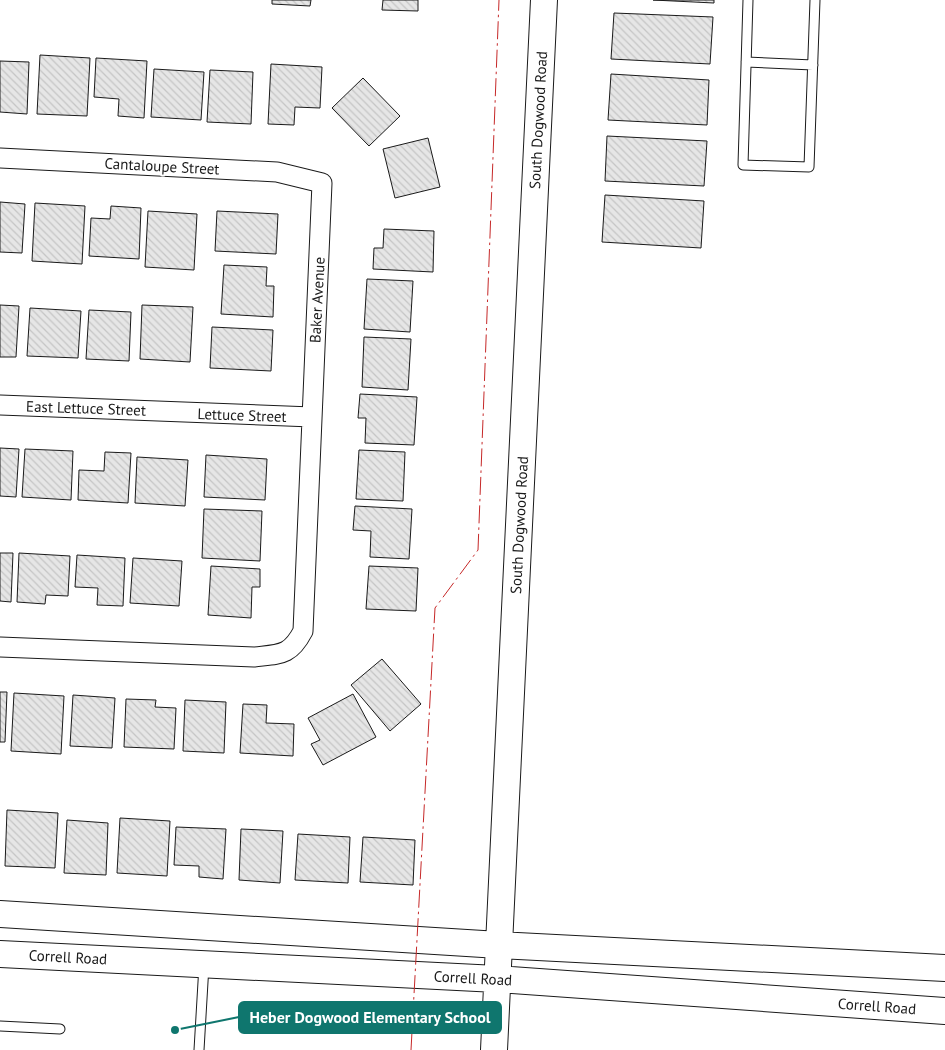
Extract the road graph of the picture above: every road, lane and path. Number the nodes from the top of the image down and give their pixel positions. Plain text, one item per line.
1 (544, 0) edge
2 (748, 0) edge
3 (815, 0) edge
4 (746, 62) junction
5 (813, 65) junction
6 (0, 158) edge
7 (322, 182) joint
8 (0, 405) edge
9 (173, 412) joint
10 (312, 417) junction
11 (0, 646) edge
12 (0, 914) edge
13 (499, 945) junction
14 (0, 954) edge
15 (204, 964) junction
16 (945, 968) edge
17 (497, 979) junction
18 (945, 1011) edge
19 (0, 1026) edge
20 (60, 1030) dead end
21 (199, 1050) edge
22 (494, 1050) edge

1 - 13 street, South Dogwood Road
2 - 4 lane
3 - 5 lane
4 - 5 lane
4 - 5 lane
6 - 7 street, Cantaloupe Street
7 - 10 street, Baker Avenue
8 - 9 street, East Lettuce Street
9 - 10 street, Lettuce Street
10 - 11 street, Baker Avenue
12 - 13 street
13 - 16 street
13 - 17 street, South Dogwood Road
14 - 15 street, Correll Road
15 - 17 street, Correll Road
15 - 21 lane
17 - 18 street, Correll Road
17 - 22 street, South Dogwood Road
19 - 20 lane

